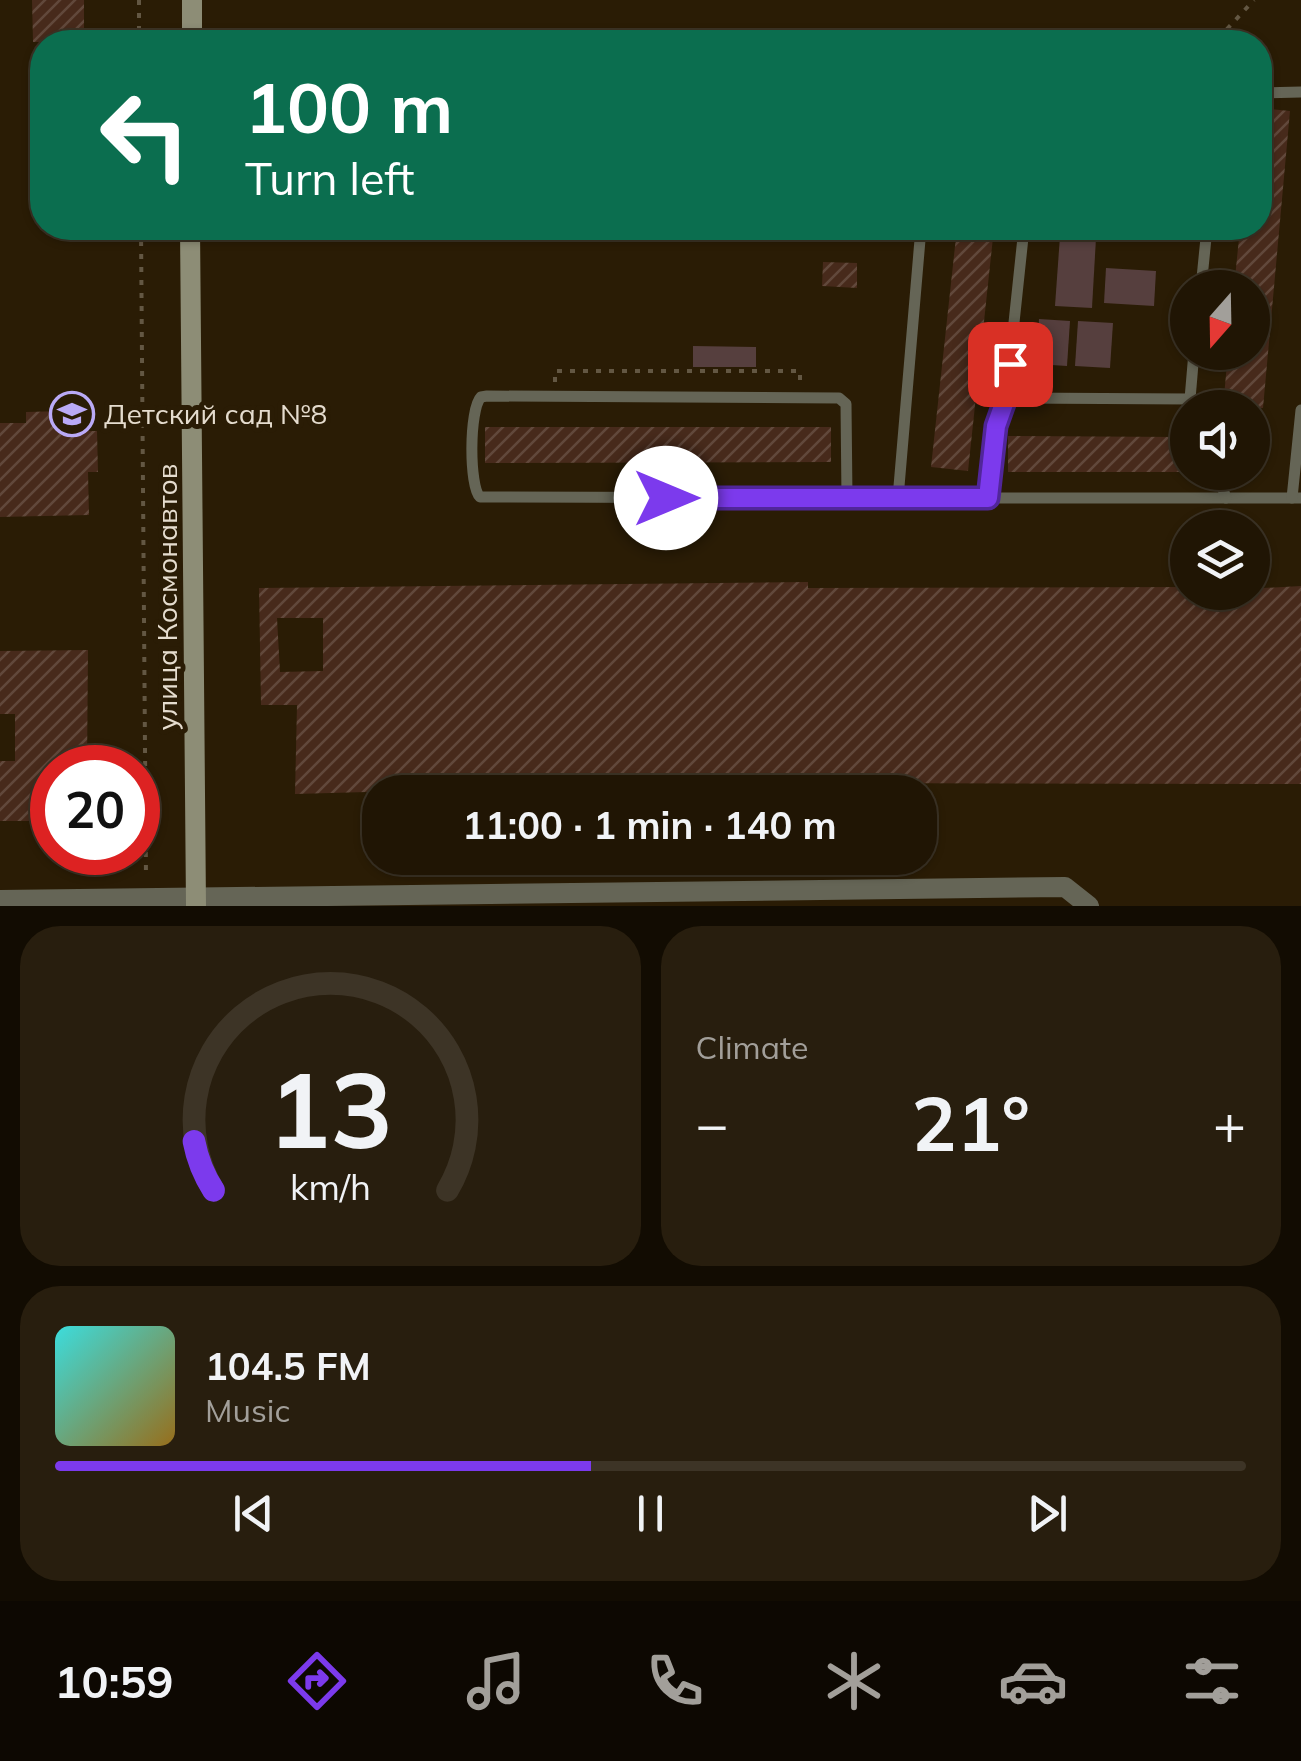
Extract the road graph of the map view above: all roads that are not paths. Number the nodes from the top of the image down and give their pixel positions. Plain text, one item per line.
1 (192, 0) edge
2 (192, 30) edge
3 (1301, 92) edge
4 (1272, 93) edge
5 (190, 240) edge
6 (920, 240) edge
7 (1023, 240) edge
8 (1207, 240) edge
9 (1203, 270) edge
10 (1006, 398) junction
11 (1170, 402) edge
12 (1301, 410) edge
13 (1223, 490) edge
14 (846, 498) junction
15 (898, 498) junction
16 (988, 498) junction
17 (1226, 498) junction
18 (1297, 498) edge
19 (833, 898) edge
20 (0, 900) edge
21 (506, 900) edge
22 (196, 901) edge
23 (1088, 906) edge

1 - 2 street
3 - 4 lane
5 - 22 street, улица Космонавтов
6 - 15 lane
7 - 10 lane
8 - 9 lane
10 - 11 lane
10 - 16 lane
12 - 18 lane
13 - 17 lane
14 - 14 lane
14 - 15 lane
15 - 16 lane
16 - 17 lane
17 - 18 lane
19 - 21 street
19 - 23 street
20 - 22 street
21 - 22 street

